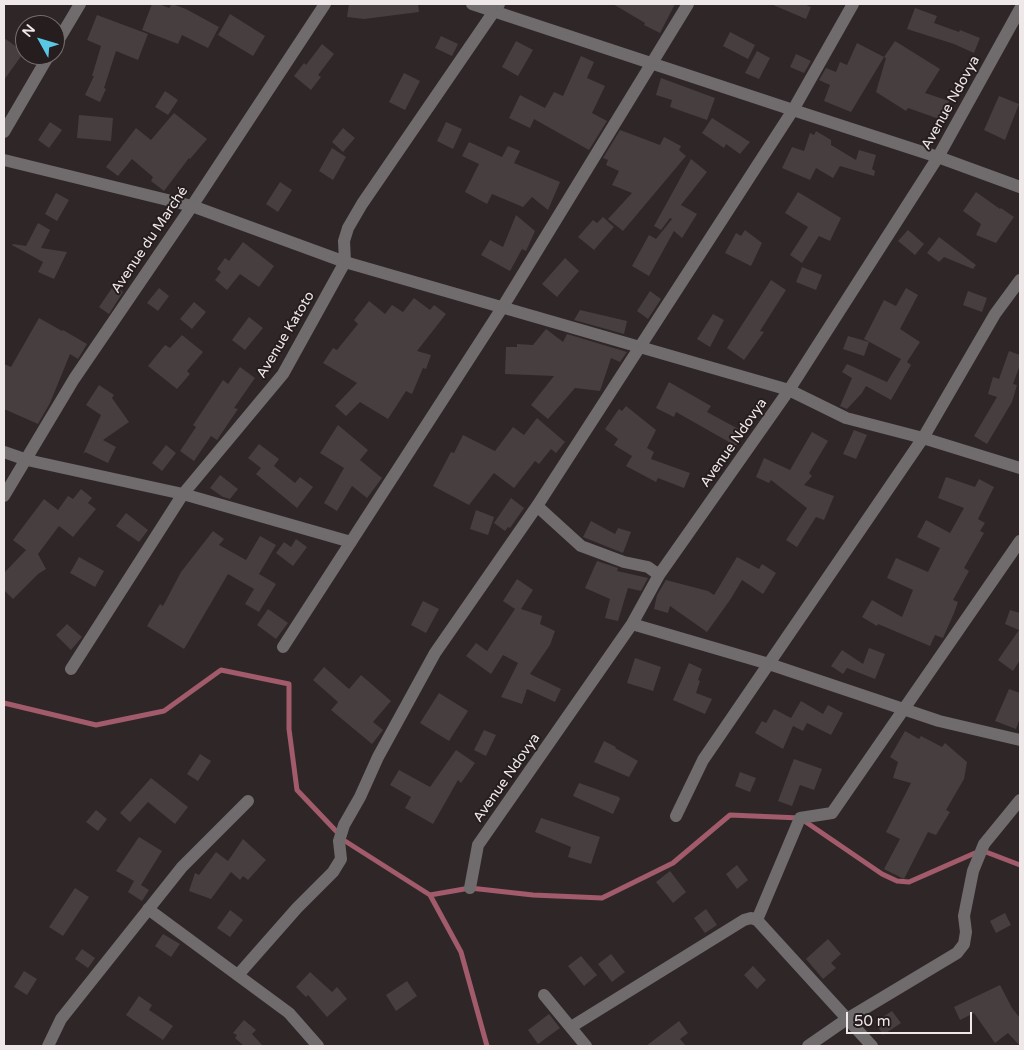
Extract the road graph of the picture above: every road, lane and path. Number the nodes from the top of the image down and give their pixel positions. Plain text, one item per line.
1 (80, 4) edge
2 (325, 4) edge
3 (472, 4) edge
4 (688, 4) edge
5 (853, 4) edge
6 (497, 8) edge
7 (1020, 9) edge
8 (65, 29) edge
9 (652, 63) junction
10 (44, 65) edge
11 (792, 110) junction
12 (4, 132) edge
13 (938, 157) junction
14 (4, 160) edge
15 (1020, 187) edge
16 (192, 206) junction
17 (345, 262) junction
18 (1020, 280) edge
19 (502, 308) junction
20 (640, 346) junction
21 (789, 390) junction
22 (923, 438) junction
23 (4, 452) edge
24 (27, 460) junction
25 (1020, 468) edge
26 (183, 494) junction
27 (4, 496) edge
28 (537, 506) junction
29 (351, 542) junction
30 (1020, 542) edge
31 (659, 575) junction
32 (632, 624) junction
33 (283, 647) dead end
34 (769, 664) junction
35 (71, 669) dead end
36 (904, 710) junction
37 (1020, 740) edge
38 (1020, 800) edge
39 (248, 801) dead end
40 (676, 816) dead end
41 (470, 888) dead end
42 (148, 909) junction
43 (757, 920) junction
44 (238, 975) junction
45 (544, 995) dead end
46 (847, 1020) junction
47 (571, 1027) junction
48 (48, 1046) edge
49 (318, 1046) edge
50 (586, 1046) edge
51 (808, 1046) edge
52 (872, 1046) edge

1 - 8 street
2 - 16 street, Avenue du Marché
3 - 6 street
4 - 9 street
5 - 11 street
6 - 9 street
6 - 17 street, Avenue Katoto
7 - 13 street, Avenue Ndovya
9 - 11 street
9 - 19 street
10 - 12 street
11 - 13 street
11 - 20 street
13 - 15 street
13 - 21 street, Avenue Ndovya
14 - 16 street
16 - 17 street
16 - 24 street, Avenue du Marché
17 - 19 street
17 - 26 street, Avenue Katoto
18 - 22 street
19 - 20 street
19 - 29 street
20 - 21 street
20 - 28 street
21 - 22 street
21 - 31 street, Avenue Ndovya
22 - 25 street
22 - 34 street
23 - 24 street
24 - 26 street
24 - 27 street, Avenue du Marché
26 - 29 street
26 - 35 street, Avenue Katoto
28 - 31 street
28 - 44 street
29 - 33 street
30 - 36 street
31 - 32 street, Avenue Ndovya
32 - 34 street
32 - 41 street, Avenue Ndovya
34 - 36 street
34 - 40 street
36 - 37 street
36 - 43 street
38 - 46 street
39 - 42 street
42 - 44 street
42 - 48 street
43 - 46 street
43 - 47 street
44 - 49 street
45 - 47 street
46 - 51 street
46 - 52 street
47 - 50 street

